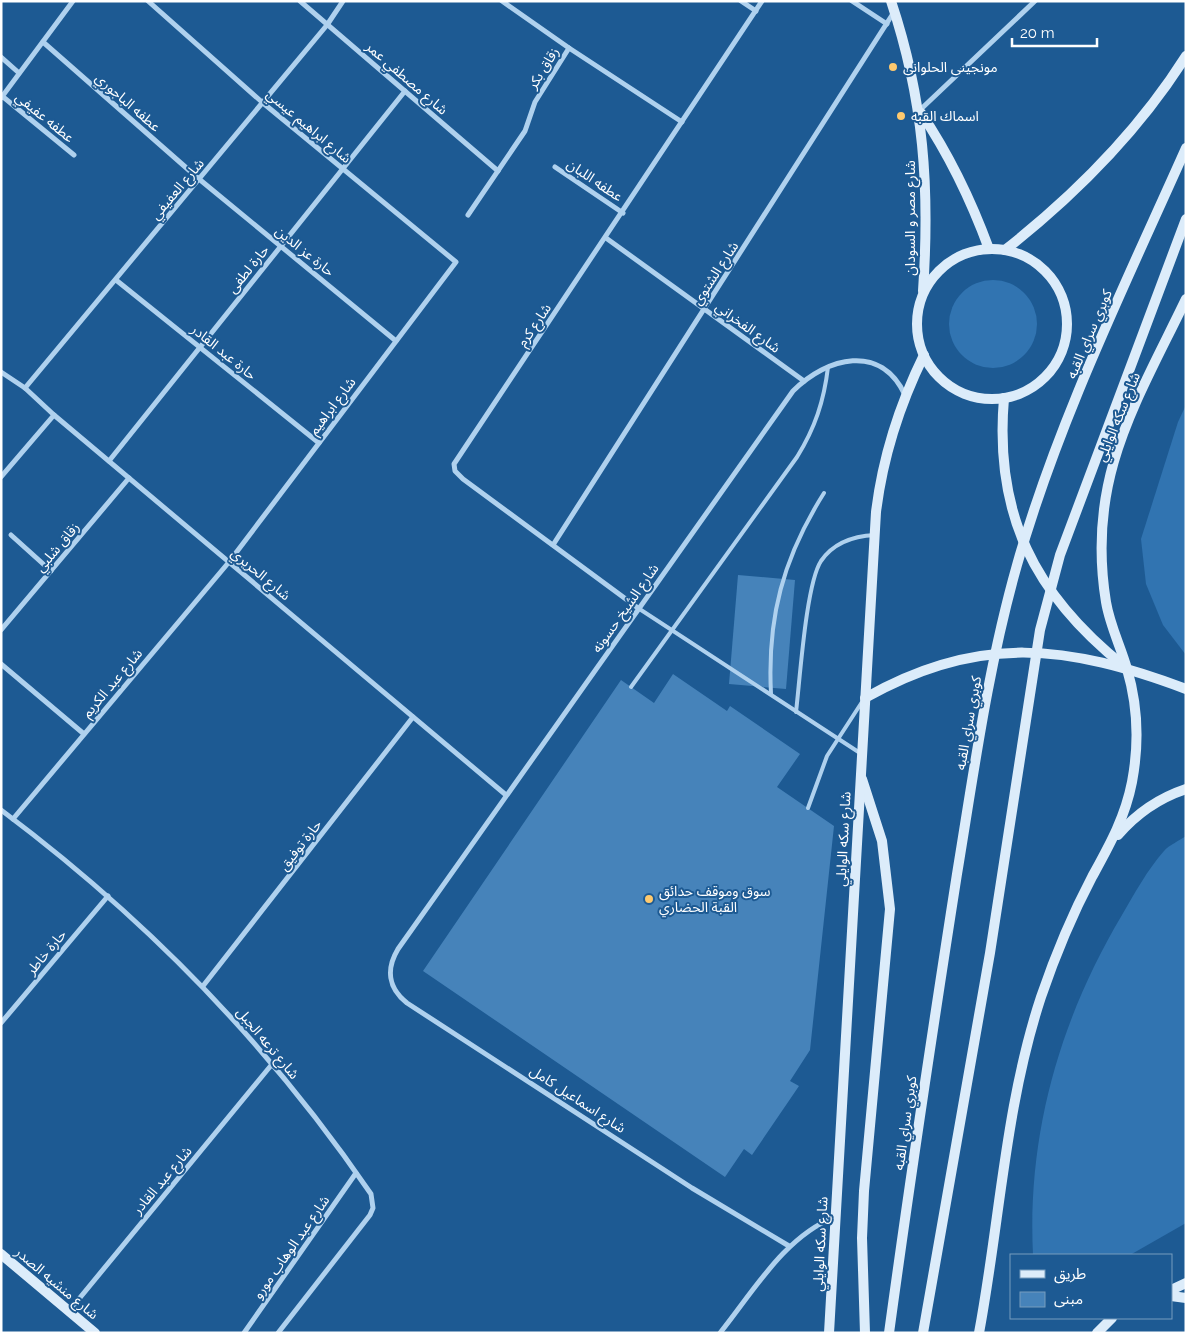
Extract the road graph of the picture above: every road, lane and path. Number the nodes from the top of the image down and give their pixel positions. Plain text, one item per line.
1 (73, 1) edge
2 (148, 1) edge
3 (300, 1) edge
4 (343, 1) edge
5 (502, 1) edge
6 (741, 1) edge
7 (762, 1) edge
8 (852, 1) edge
9 (1035, 1) edge
10 (1028, 4) edge
11 (893, 6) edge
12 (756, 11) junction
13 (887, 24) junction
14 (328, 25) junction
15 (43, 42) junction
16 (569, 48) junction
17 (1186, 56) edge
18 (1, 57) edge
19 (19, 73) junction
20 (405, 91) junction
21 (2, 97) edge
22 (263, 103) junction
23 (920, 110) junction
24 (682, 122) junction
25 (1186, 148) edge
26 (74, 155) dead end
27 (555, 167) dead end
28 (342, 169) junction
29 (498, 171) junction
30 (199, 179) junction
31 (623, 213) junction
32 (468, 215) dead end
33 (1186, 219) edge
34 (606, 238) junction
35 (281, 246) junction
36 (989, 249) junction
37 (1005, 250) junction
38 (454, 265) joint
39 (116, 280) junction
40 (922, 296) junction
41 (1186, 299) edge
42 (705, 309) junction
43 (396, 341) junction
44 (200, 347) junction
45 (924, 355) junction
46 (828, 366) junction
47 (1, 372) edge
48 (804, 381) junction
49 (26, 388) junction
50 (905, 396) junction
51 (1004, 398) junction
52 (54, 415) junction
53 (319, 443) junction
54 (109, 461) junction
55 (1, 477) edge
56 (129, 478) junction
57 (824, 493) dead end
58 (11, 535) dead end
59 (875, 535) junction
60 (553, 546) junction
61 (229, 562) junction
62 (51, 571) junction
63 (638, 608) junction
64 (1, 630) edge
65 (1, 664) edge
66 (1127, 668) junction
67 (631, 687) dead end
68 (1186, 689) edge
69 (771, 695) junction
70 (865, 698) junction
71 (796, 712) junction
72 (414, 718) junction
73 (84, 734) junction
74 (837, 738) junction
75 (862, 754) junction
76 (860, 775) junction
77 (1186, 789) edge
78 (506, 796) junction
79 (808, 808) dead end
80 (1, 810) edge
81 (13, 819) junction
82 (1114, 839) junction
83 (108, 896) junction
84 (398, 949) joint
85 (204, 986) junction
86 (1, 1023) edge
87 (273, 1063) junction
88 (356, 1173) junction
89 (835, 1217) junction
90 (789, 1246) junction
91 (1, 1254) edge
92 (1186, 1283) edge
93 (1172, 1290) edge
94 (1172, 1296) edge
95 (1186, 1298) edge
96 (69, 1311) junction
97 (1111, 1319) edge
98 (95, 1333) edge
99 (244, 1333) edge
100 (278, 1333) edge
101 (720, 1333) edge
102 (829, 1333) edge
103 (865, 1333) edge
104 (889, 1333) edge
105 (923, 1333) edge
106 (979, 1333) edge
107 (1097, 1333) edge

1 - 15 street
2 - 22 street, شارع ابراهيم عيسي
3 - 14 street, شارع مصطفي عمر
4 - 14 street, شارع العفيفي
5 - 16 street
6 - 12 street
7 - 12 street, شارع كرم
8 - 13 street
9 - 10 street
10 - 23 street
11 - 13 street, شارع الشتوي
11 - 23 main road, شارع مصر و السودان
12 - 24 street, شارع كرم
13 - 42 street, شارع الشتوي
14 - 20 street, شارع مصطفي عمر
14 - 22 street, شارع العفيفي
15 - 19 street
15 - 30 street, عطفه الباجوري
16 - 24 street, زقاق بكر
16 - 29 street, زقاق بكر
17 - 37 main road
18 - 19 street
19 - 21 street
20 - 28 street, حارة لطفى
20 - 29 street, شارع مصطفي عمر
21 - 26 street, عطفه عفيفي
22 - 28 street, شارع ابراهيم عيسي
22 - 30 street, شارع العفيفي
23 - 36 main road, شارع مصر و السودان
23 - 40 main road, شارع مصر و السودان
24 - 31 street, شارع كرم
25 - 104 main road, كوبري سراي القبه
27 - 31 street, عطفه اللبان
28 - 35 street, حارة لطفى
28 - 38 street, شارع ابراهيم عيسي
29 - 32 street, زقاق بكر
30 - 35 street, حارة عز الدين
30 - 39 street, شارع العفيفي
31 - 34 street, شارع كرم
33 - 105 main road
34 - 42 street, شارع الفخراني
34 - 60 street, شارع كرم
35 - 43 street, حارة عز الدين
35 - 44 street, حارة لطفى
36 - 37 main road
36 - 40 main road
37 - 51 main road
38 - 43 street, شارع ابراهيم
39 - 44 street, حارة عبد القادر
39 - 49 street, شارع العفيفي
40 - 45 main road
41 - 66 main road, شارع سكه الوايلي
42 - 48 street, شارع الفخراني
42 - 60 street, شارع الشتوي
43 - 53 street, شارع ابراهيم
44 - 53 street, حارة عبد القادر
44 - 54 street, حارة لطفى
45 - 50 main road, شارع سكه الوايلي
45 - 51 main road
46 - 48 street, شارع الشيخ حسونه
46 - 50 street, شارع الشيخ حسونه
46 - 67 lane
47 - 49 street, شارع الحريري
48 - 63 street, شارع الشيخ حسونه
49 - 52 street, شارع الحريري
50 - 59 main road, شارع سكه الوايلي
51 - 66 main road
52 - 54 street, شارع الحريري
52 - 55 street
53 - 61 street, شارع ابراهيم
54 - 56 street, شارع الحريري
56 - 61 street, شارع الحريري
56 - 62 street, زقاق شلبي
57 - 69 lane
58 - 62 street
59 - 70 main road, شارع سكه الوايلي
59 - 71 lane
60 - 63 street, شارع كرم
61 - 72 street, شارع الحريري
61 - 73 street, شارع عبد الكريم
62 - 64 street, زقاق شلبي
63 - 69 lane
63 - 78 street, شارع الشيخ حسونه
65 - 73 street
66 - 68 main road
66 - 70 main road
66 - 82 main road, شارع سكه الوايلي
69 - 71 lane
70 - 74 lane
70 - 75 main road, شارع سكه الوايلي
71 - 74 lane
72 - 78 street, شارع الحريري
72 - 85 street, حارة توفيق
73 - 81 street, شارع عبد الكريم
74 - 75 lane
74 - 79 lane
75 - 76 main road, شارع سكه الوايلي
76 - 89 main road, شارع سكه الوايلي
76 - 103 main road
77 - 82 main road
78 - 84 street, شارع الشيخ حسونه
80 - 81 street, شارع ترعه الجبل
81 - 83 street, شارع ترعه الجبل
82 - 106 main road
83 - 85 street, شارع ترعه الجبل
83 - 86 street, حارة خاطر
84 - 90 street, شارع اسماعيل كامل
85 - 87 street, شارع ترعه الجبل
87 - 88 street, شارع ترعه الجبل
87 - 96 street, شارع عبد القادر
88 - 99 street, شارع عبد الوهاب مورو
88 - 100 street, شارع ترعه الجبل
89 - 90 street
89 - 102 main road, شارع سكه الوايلي
90 - 101 street
91 - 96 main road, شارع منشيه الصدر
92 - 93 main road
94 - 95 main road
96 - 98 main road, شارع منشيه الصدر
97 - 107 main road

